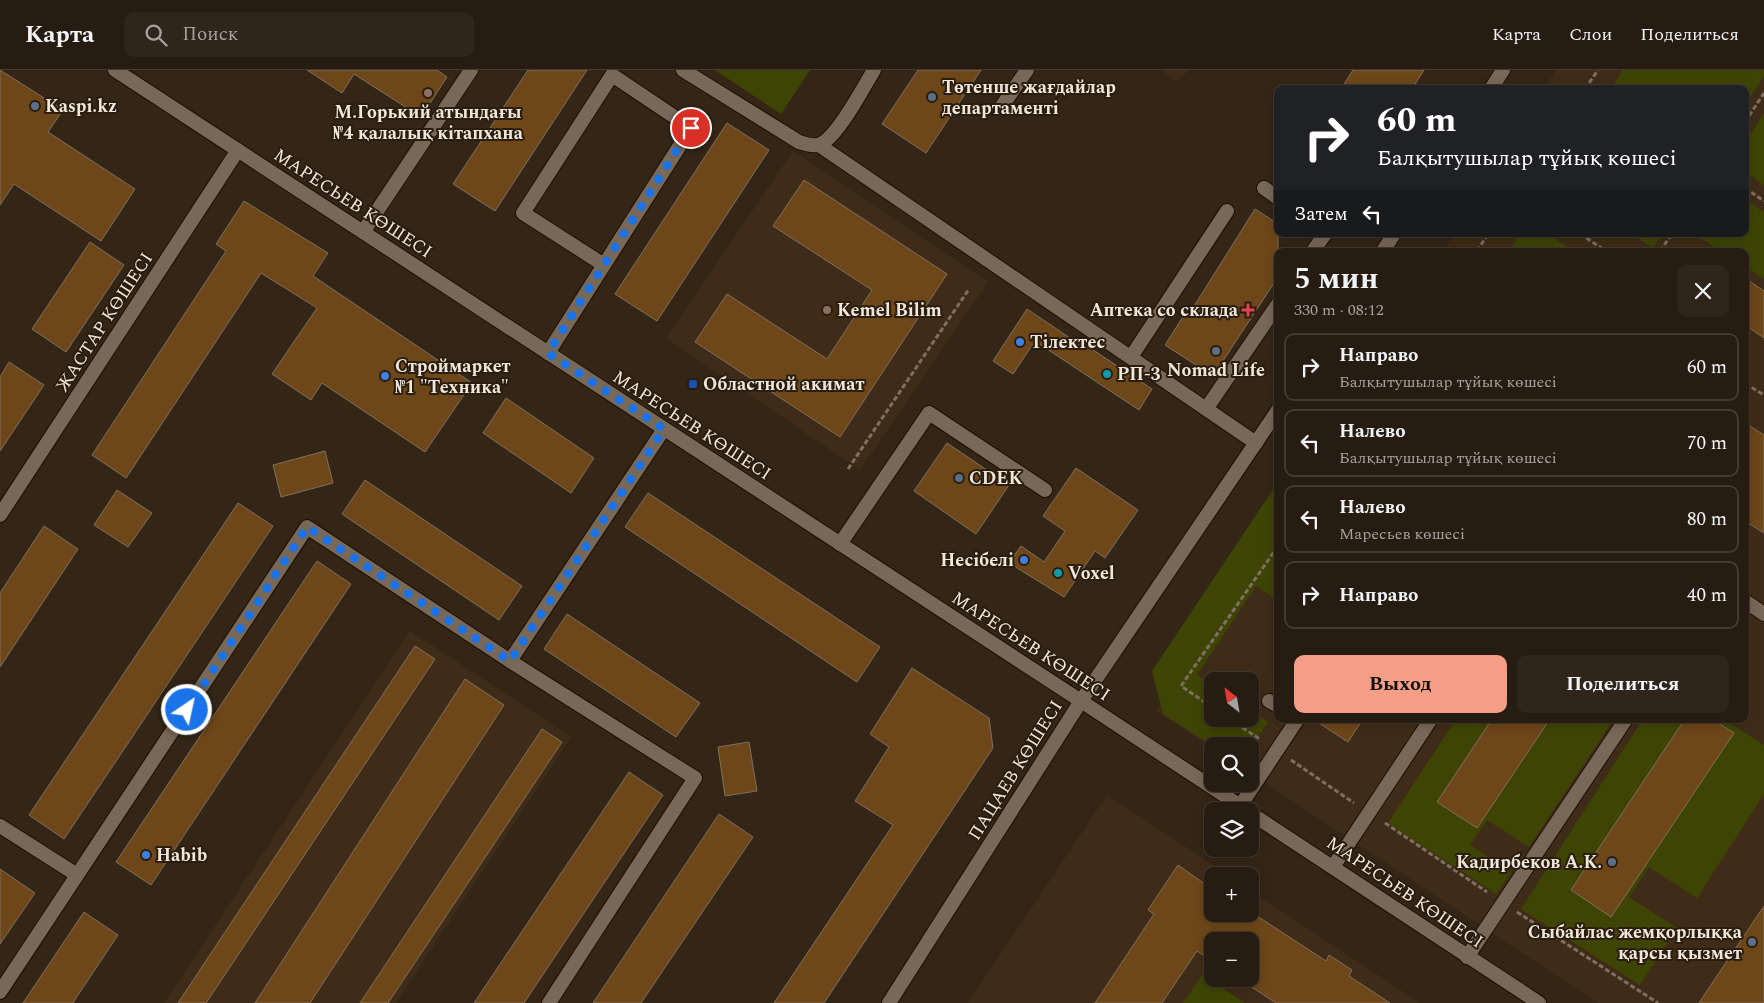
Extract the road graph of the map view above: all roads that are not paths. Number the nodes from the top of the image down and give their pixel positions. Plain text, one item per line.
1 (116, 70) edge
2 (683, 70) edge
3 (874, 70) edge
4 (1027, 70) edge
5 (1503, 70) edge
6 (467, 72) edge
7 (1493, 85) edge
8 (1002, 106) dead end
9 (819, 145) junction
10 (238, 150) junction
11 (1264, 188) dead end
12 (1274, 195) edge
13 (1227, 211) dead end
14 (363, 232) junction
15 (1323, 237) edge
16 (1392, 237) edge
17 (1315, 248) edge
18 (1385, 248) edge
19 (604, 265) junction
20 (1274, 310) edge
21 (548, 353) junction
22 (1131, 357) junction
23 (1206, 409) junction
24 (1274, 416) edge
25 (664, 429) junction
26 (1256, 443) junction
27 (1045, 490) dead end
28 (0, 515) edge
29 (840, 544) junction
30 (1749, 604) edge
31 (1764, 614) edge
32 (510, 661) junction
33 (1081, 701) junction
34 (1295, 723) edge
35 (1428, 723) edge
36 (1623, 723) edge
37 (1234, 802) edge
38 (1250, 802) edge
39 (1259, 819) edge
40 (0, 826) edge
41 (1333, 867) junction
42 (77, 875) junction
43 (1468, 957) junction
44 (0, 992) edge
45 (549, 1003) edge
46 (889, 1003) edge
47 (1539, 1003) edge

1 - 10 street, МАРЕСЬЕВ КӨШЕСІ
2 - 9 street
3 - 9 street
4 - 8 street
5 - 7 street
6 - 14 street
9 - 22 street
10 - 14 street, МАРЕСЬЕВ КӨШЕСІ
10 - 28 street, ЖАСТАР КӨШЕСІ
11 - 12 street
13 - 22 street
14 - 21 street, МАРЕСЬЕВ КӨШЕСІ
15 - 17 street
16 - 18 street
19 - 19 street
19 - 21 street
20 - 23 street
21 - 25 street, МАРЕСЬЕВ КӨШЕСІ
22 - 23 street
23 - 26 street
24 - 26 street, ПАЦАЕВ КӨШЕСІ
25 - 29 street, МАРЕСЬЕВ КӨШЕСІ
25 - 32 street
26 - 33 street, ПАЦАЕВ КӨШЕСІ
27 - 29 street
29 - 33 street, МАРЕСЬЕВ КӨШЕСІ
30 - 31 street
32 - 42 street
32 - 45 street
33 - 37 street, МАРЕСЬЕВ КӨШЕСІ
33 - 46 street, ПАЦАЕВ КӨШЕСІ
34 - 38 street
35 - 41 street
36 - 43 street
39 - 41 street, МАРЕСЬЕВ КӨШЕСІ
40 - 42 street
41 - 43 street, МАРЕСЬЕВ КӨШЕСІ
42 - 44 street
43 - 47 street, МАРЕСЬЕВ КӨШЕСІ

